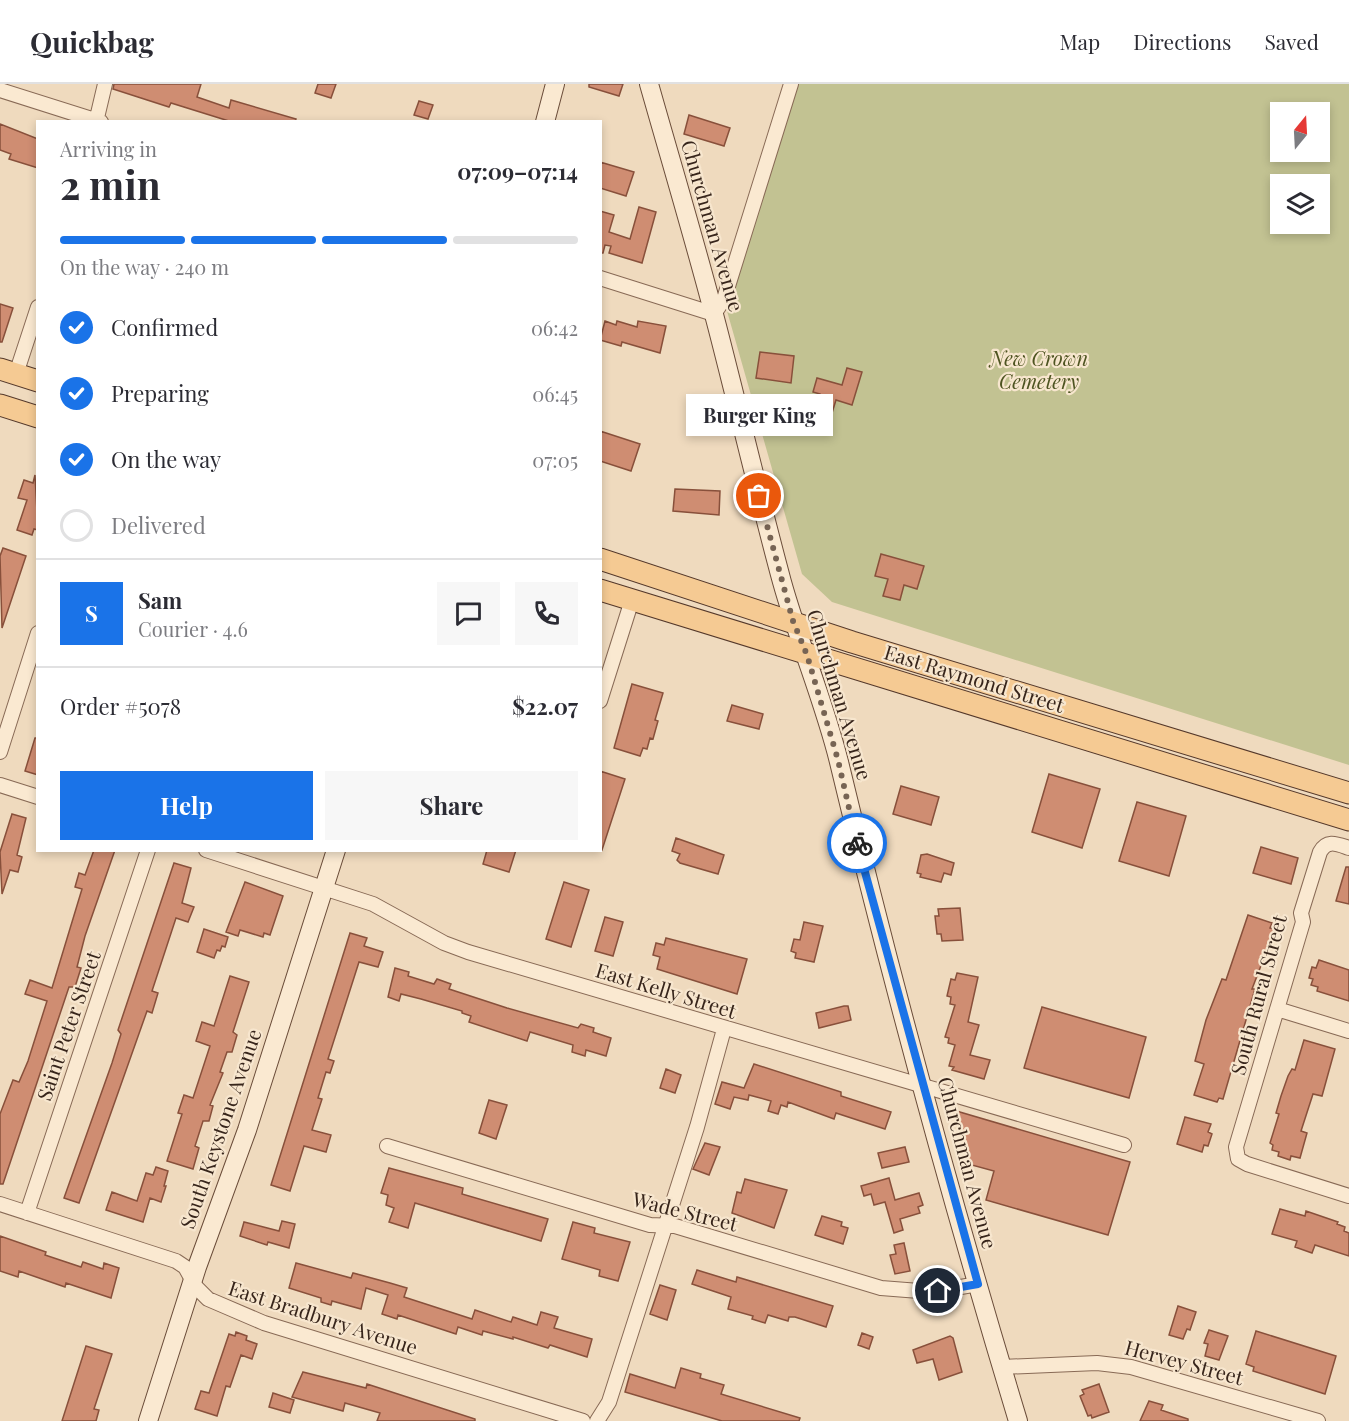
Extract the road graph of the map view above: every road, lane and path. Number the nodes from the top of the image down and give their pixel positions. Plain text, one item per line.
1 (105, 84) edge
2 (555, 84) edge
3 (649, 84) edge
4 (791, 84) edge
5 (0, 90) edge
6 (95, 120) edge
7 (98, 120) edge
8 (546, 120) edge
9 (602, 279) edge
10 (36, 311) edge
11 (714, 314) junction
12 (8, 372) edge
13 (36, 380) edge
14 (0, 405) edge
15 (36, 416) edge
16 (602, 560) edge
17 (602, 591) edge
18 (632, 600) junction
19 (793, 621) junction
20 (36, 639) edge
21 (807, 655) junction
22 (602, 695) edge
23 (0, 752) edge
24 (0, 785) edge
25 (1349, 793) edge
26 (36, 796) edge
27 (1349, 820) edge
28 (1349, 848) edge
29 (147, 852) edge
30 (212, 852) edge
31 (335, 852) edge
32 (324, 888) junction
33 (1277, 1010) junction
34 (724, 1029) junction
35 (1349, 1031) edge
36 (922, 1085) junction
37 (1124, 1145) dead end
38 (387, 1146) dead end
39 (1349, 1196) edge
40 (0, 1204) edge
41 (27, 1213) junction
42 (666, 1227) junction
43 (193, 1281) junction
44 (978, 1284) junction
45 (1002, 1367) junction
46 (148, 1421) edge
47 (583, 1421) edge
48 (597, 1421) edge
49 (1018, 1421) edge
50 (1318, 1421) edge

1 - 7 street
2 - 8 main road
3 - 11 main road, Churchman Avenue
4 - 11 street
5 - 6 street
9 - 11 street
10 - 12 street
11 - 19 main road, Churchman Avenue
12 - 13 main road
14 - 15 main road
16 - 19 main road, East Raymond Street
17 - 18 main road, East Raymond Street
18 - 21 main road, East Raymond Street
18 - 22 street
19 - 21 main road, Churchman Avenue
19 - 25 main road, East Raymond Street
20 - 23 street
21 - 27 main road, East Raymond Street
21 - 36 main road, Churchman Avenue
24 - 26 street
28 - 33 street, South Rural Street
29 - 41 street, Saint Peter Street
30 - 32 street, East Kelly Street
31 - 32 main road, South Keystone Avenue
32 - 34 street, East Kelly Street
32 - 43 main road, South Keystone Avenue
33 - 35 street
33 - 39 street, South Rural Street
34 - 36 street, East Kelly Street
34 - 42 street
36 - 37 street, East Kelly Street
36 - 44 main road, Churchman Avenue
38 - 42 street, Wade Street
40 - 41 street, East Bradbury Avenue
41 - 43 street, East Bradbury Avenue
42 - 44 street, Wade Street
42 - 48 street
43 - 46 main road, South Keystone Avenue
43 - 47 street, East Bradbury Avenue
44 - 45 main road, Churchman Avenue
45 - 49 main road, Churchman Avenue
45 - 50 street, Hervey Street

